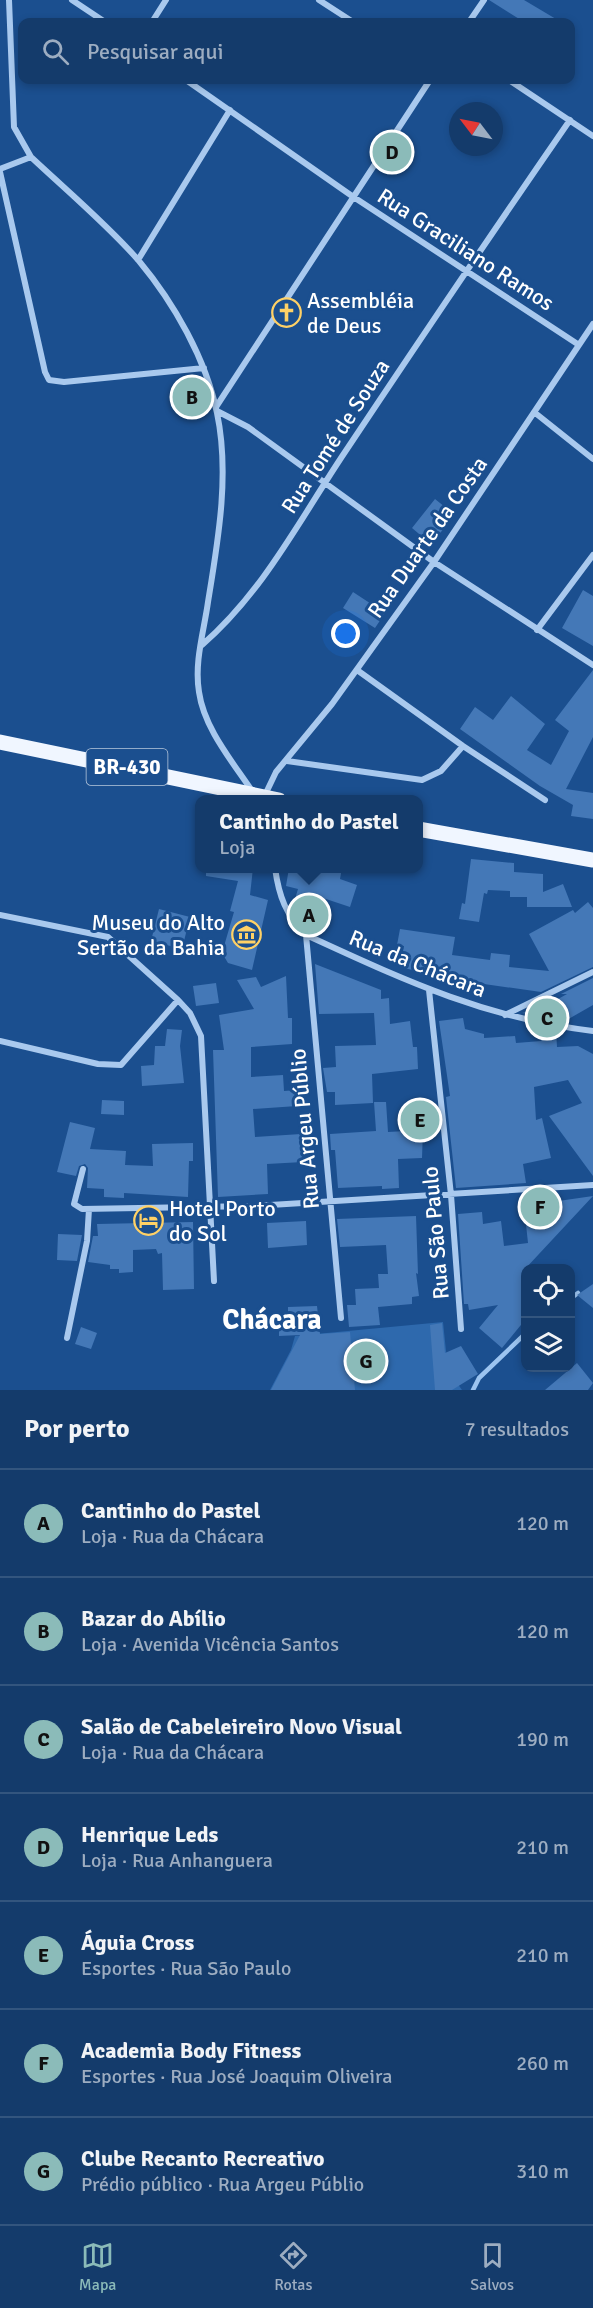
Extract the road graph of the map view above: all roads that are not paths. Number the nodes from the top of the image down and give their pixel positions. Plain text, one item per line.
1 (9, 0) edge
2 (72, 0) edge
3 (166, 0) edge
4 (319, 0) edge
5 (484, 0) edge
6 (99, 18) edge
7 (155, 18) edge
8 (348, 18) edge
9 (472, 18) edge
10 (192, 84) edge
11 (427, 84) edge
12 (515, 84) edge
13 (230, 110) junction
14 (570, 120) junction
15 (593, 136) edge
16 (31, 157) junction
17 (0, 170) edge
18 (352, 196) junction
19 (138, 260) junction
20 (465, 272) junction
21 (593, 324) edge
22 (579, 345) junction
23 (204, 369) junction
24 (216, 409) junction
25 (534, 412) junction
26 (593, 459) edge
27 (325, 481) junction
28 (593, 555) edge
29 (434, 562) junction
30 (537, 630) junction
31 (201, 645) junction
32 (593, 665) edge
33 (357, 670) junction
34 (0, 742) edge
35 (463, 746) junction
36 (287, 761) junction
37 (256, 795) edge
38 (264, 795) edge
39 (266, 795) edge
40 (545, 800) dead end
41 (423, 830) edge
42 (593, 860) edge
43 (276, 873) edge
44 (0, 915) edge
45 (306, 935) junction
46 (593, 972) edge
47 (429, 990) junction
48 (177, 1000) junction
49 (505, 1016) junction
50 (593, 1030) edge
51 (0, 1041) edge
52 (83, 1169) dead end
53 (593, 1185) edge
54 (451, 1195) junction
55 (328, 1202) junction
56 (210, 1206) junction
57 (89, 1209) junction
58 (214, 1281) dead end
59 (341, 1318) dead end
60 (461, 1329) dead end
61 (67, 1338) dead end

1 - 16 street
2 - 6 street
3 - 7 street
4 - 8 street
5 - 9 street
10 - 13 street, Rua Graciliano Ramos
11 - 18 street
12 - 14 street
13 - 18 street, Rua Graciliano Ramos
13 - 19 street
14 - 15 street
14 - 20 street, Rua Tomé de Souza
16 - 17 street
16 - 19 street
17 - 23 street
18 - 20 street, Rua Graciliano Ramos
18 - 24 street
19 - 23 street
20 - 22 street, Rua Graciliano Ramos
20 - 27 street, Rua Tomé de Souza
21 - 22 street, Rua Duarte da Costa
22 - 25 street, Rua Duarte da Costa
23 - 24 street
24 - 27 street
24 - 31 street
25 - 26 street
25 - 29 street, Rua Duarte da Costa
27 - 29 street
27 - 31 street, Rua Tomé de Souza
28 - 30 street
29 - 30 street
29 - 33 street, Rua Duarte da Costa
30 - 32 street
31 - 38 street
33 - 35 street
33 - 36 street, Rua Duarte da Costa
34 - 37 main road, BR-430
35 - 36 street
35 - 40 street
36 - 39 street, Rua Duarte da Costa
41 - 42 main road
43 - 45 street, Rua da Chácara
44 - 48 street
45 - 47 street, Rua da Chácara
45 - 55 street, Rua Argeu Públio
46 - 49 street
47 - 49 street, Rua da Chácara
47 - 54 street, Rua São Paulo
48 - 51 street
48 - 56 street
49 - 50 street, Rua da Chácara
52 - 57 street
53 - 54 street
54 - 55 street
54 - 60 street, Rua São Paulo
55 - 56 street
55 - 59 street, Rua Argeu Públio
56 - 57 street
56 - 58 street
57 - 61 street

